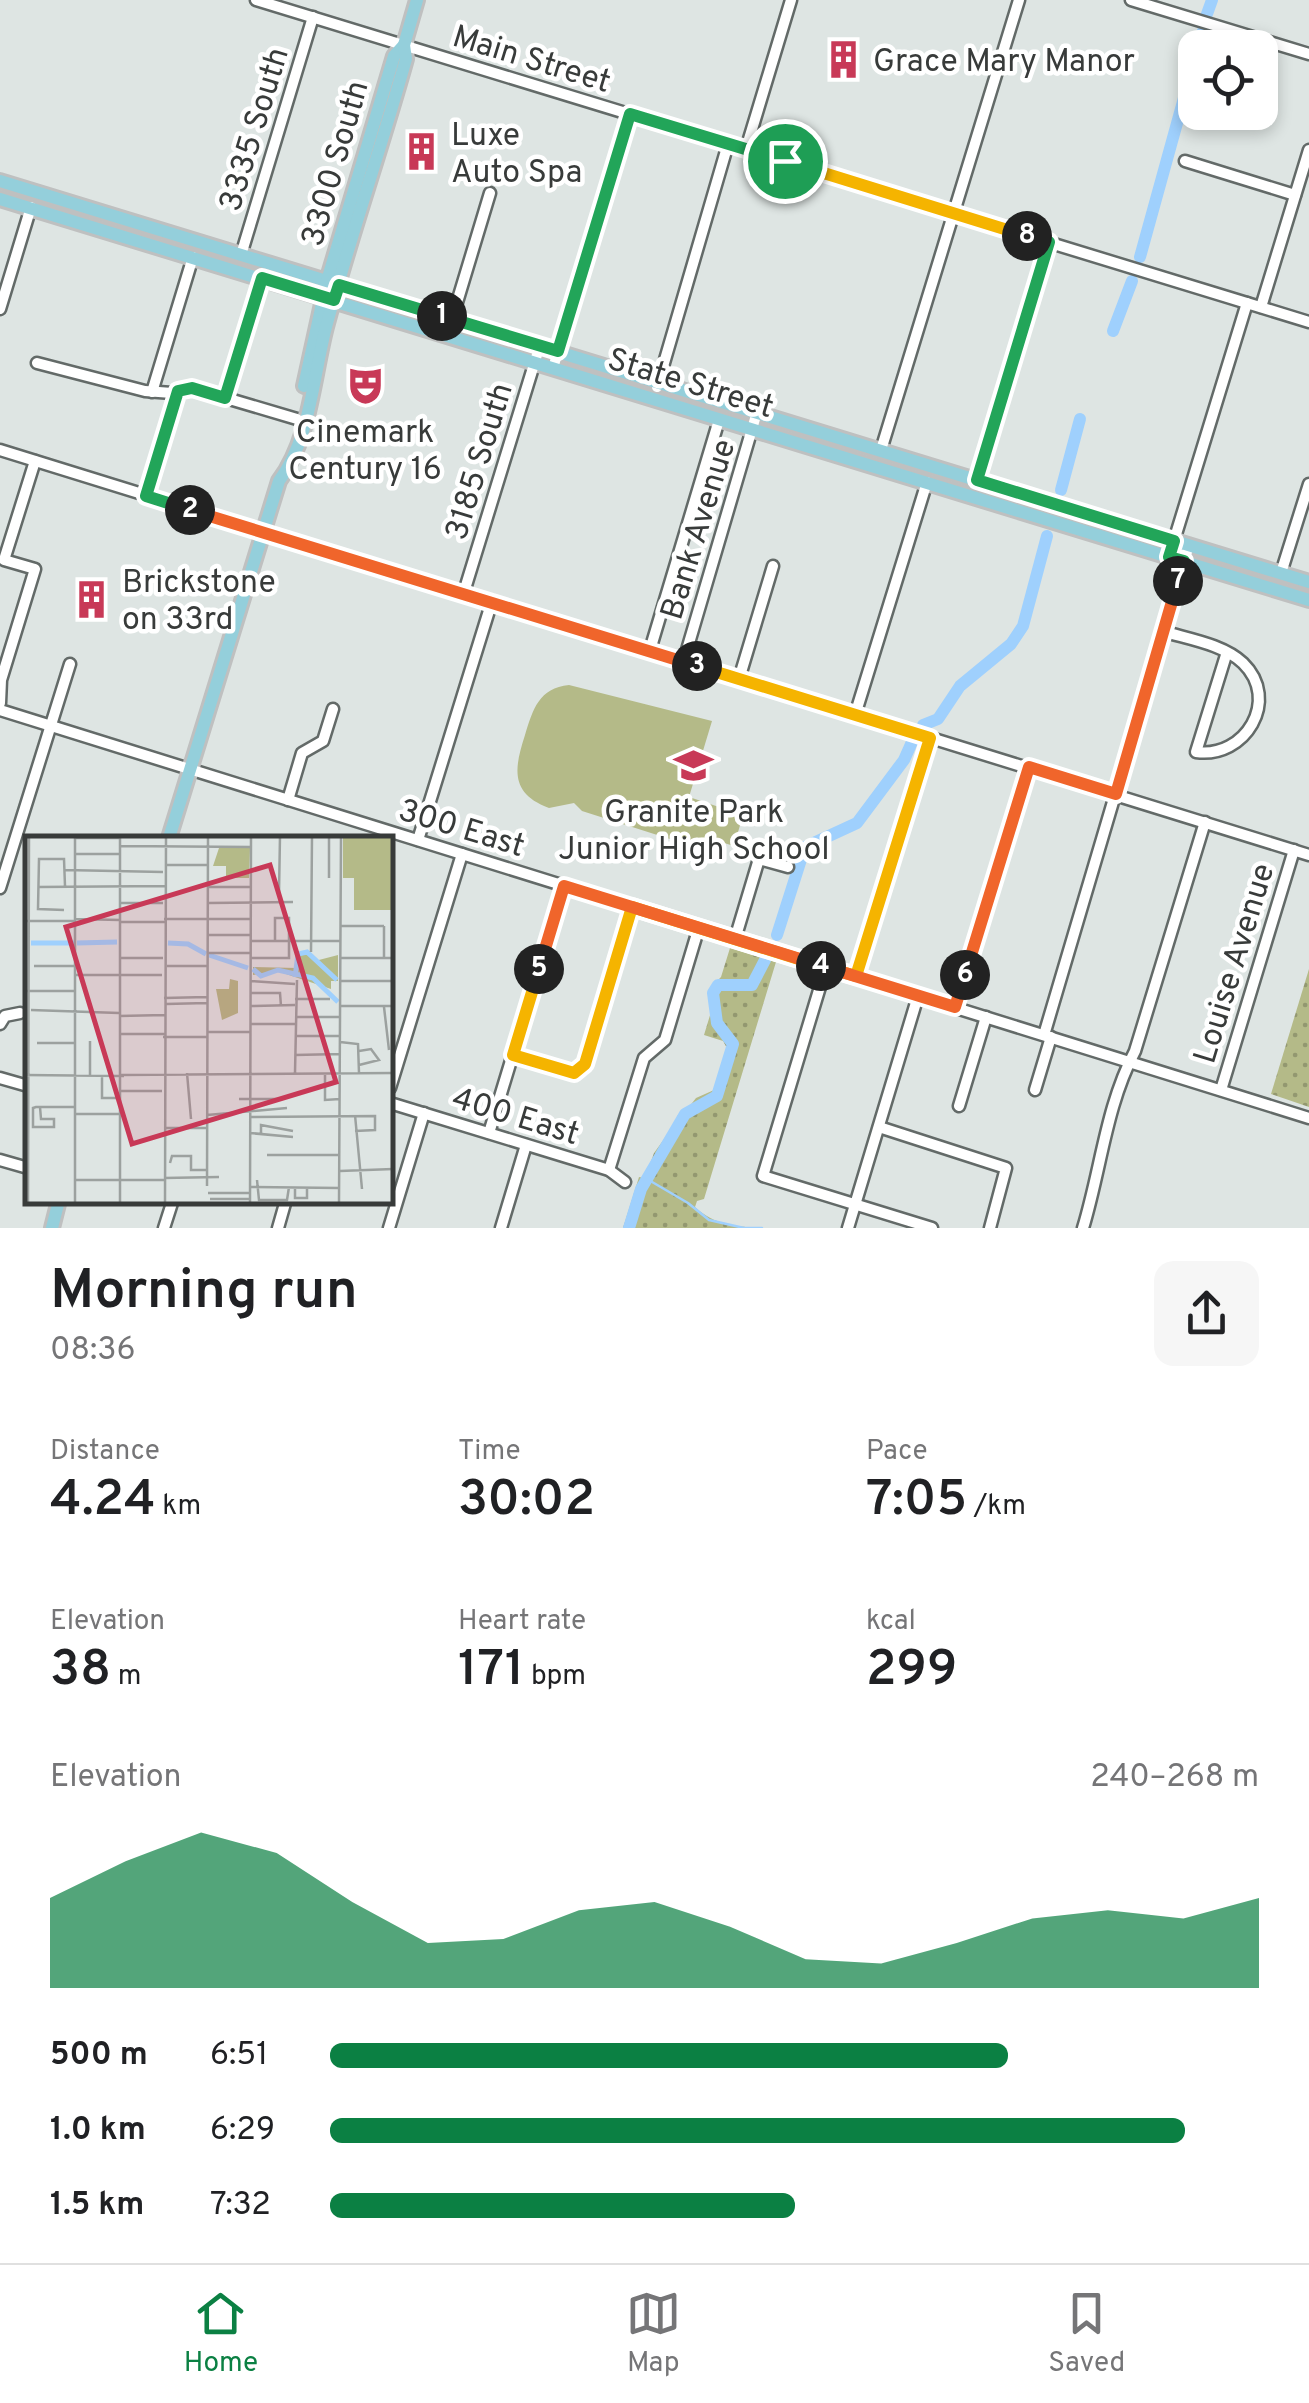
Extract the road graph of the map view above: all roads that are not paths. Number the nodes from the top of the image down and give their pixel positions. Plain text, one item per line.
1 (256, 0) edge
2 (417, 0) edge
3 (791, 0) edge
4 (1019, 0) edge
5 (1130, 0) edge
6 (279, 3) edge
7 (313, 18) junction
8 (404, 45) junction
9 (1309, 54) edge
10 (630, 114) junction
11 (728, 144) junction
12 (746, 149) junction
13 (1309, 150) edge
14 (1185, 161) dead end
15 (0, 181) edge
16 (490, 194) dead end
17 (1295, 195) junction
18 (0, 198) edge
19 (31, 208) junction
20 (954, 213) junction
21 (1049, 242) junction
22 (242, 255) junction
23 (194, 257) junction
24 (262, 278) junction
25 (333, 283) junction
26 (329, 298) junction
27 (1247, 303) junction
28 (1260, 308) junction
29 (0, 309) edge
30 (452, 319) junction
31 (1309, 322) edge
32 (540, 345) junction
33 (558, 351) junction
34 (534, 362) junction
35 (37, 363) dead end
36 (552, 368) junction
37 (658, 382) junction
38 (178, 391) junction
39 (152, 392) junction
40 (225, 398) junction
41 (653, 399) junction
42 (757, 412) junction
43 (297, 419) junction
44 (719, 420) junction
45 (753, 430) junction
46 (0, 450) edge
47 (881, 450) junction
48 (826, 453) junction
49 (35, 460) junction
50 (284, 474) junction
51 (977, 480) junction
52 (927, 482) junction
53 (1309, 484) edge
54 (146, 496) junction
55 (264, 531) junction
56 (1174, 541) junction
57 (1189, 545) junction
58 (1169, 557) junction
59 (1184, 561) junction
60 (773, 566) dead end
61 (1281, 574) junction
62 (1309, 582) edge
63 (464, 592) junction
64 (1309, 600) edge
65 (492, 601) junction
66 (1162, 632) junction
67 (650, 650) junction
68 (1227, 652) junction
69 (684, 660) junction
70 (70, 664) dead end
71 (739, 679) junction
72 (0, 706) edge
73 (332, 709) dead end
74 (856, 715) junction
75 (50, 725) junction
76 (930, 738) junction
77 (1029, 767) junction
78 (192, 769) junction
79 (1116, 794) junction
80 (288, 800) junction
81 (1206, 822) junction
82 (170, 836) edge
83 (418, 840) junction
84 (1294, 850) junction
85 (462, 854) junction
86 (1309, 855) edge
87 (788, 867) dead end
88 (3, 868) edge
89 (564, 886) junction
90 (0, 888) edge
91 (632, 907) junction
92 (699, 928) junction
93 (735, 938) junction
94 (826, 967) junction
95 (856, 976) junction
96 (918, 996) junction
97 (955, 1007) junction
98 (20, 1013) dead end
99 (986, 1017) junction
100 (0, 1024) edge
101 (1048, 1036) junction
102 (513, 1055) junction
103 (1130, 1062) junction
104 (0, 1078) edge
105 (392, 1082) edge
106 (25, 1085) edge
107 (1035, 1090) dead end
108 (1221, 1090) junction
109 (392, 1104) edge
110 (960, 1106) dead end
111 (424, 1113) junction
112 (1309, 1118) edge
113 (878, 1127) junction
114 (489, 1133) junction
115 (526, 1144) junction
116 (0, 1160) edge
117 (25, 1167) edge
118 (609, 1170) junction
119 (626, 1182) dead end
120 (59, 1203) edge
121 (172, 1203) edge
122 (285, 1203) edge
123 (855, 1204) junction
124 (52, 1228) edge
125 (164, 1228) edge
126 (278, 1228) edge
127 (389, 1228) edge
128 (501, 1228) edge
129 (848, 1228) edge
130 (932, 1228) edge
131 (990, 1228) edge
132 (1083, 1228) edge

1 - 6 street, Main Street
2 - 8 main road, 3300 South
3 - 12 street
4 - 20 street
5 - 9 street
6 - 7 street, Main Street
7 - 8 street, Main Street
7 - 22 street, 3335 South
8 - 10 street, Main Street
8 - 25 main road, 3300 South
10 - 11 street, Main Street
10 - 33 street
11 - 12 street, Main Street
11 - 37 street
12 - 20 street, Main Street
13 - 17 street
14 - 17 street
15 - 22 main road, State Street
16 - 30 street
17 - 28 street
18 - 19 main road, State Street
19 - 23 main road, State Street
19 - 29 street
20 - 21 street, Main Street
20 - 47 street
21 - 27 street, Main Street
21 - 51 street
22 - 25 main road, State Street
23 - 24 main road, State Street
23 - 39 street
24 - 26 main road, State Street
24 - 40 street
25 - 26 main road, 3300 South
25 - 30 main road, State Street
26 - 34 main road, State Street
26 - 43 main road, 3300 South
26 - 50 main road, 3300 South
27 - 28 street, Main Street
27 - 56 street
28 - 31 street, Main Street
30 - 32 main road, State Street
32 - 33 main road, State Street
32 - 34 street, 3185 South
33 - 36 street
33 - 37 main road, State Street
34 - 36 main road, State Street
34 - 63 street, 3185 South
35 - 39 street
36 - 41 main road, State Street
37 - 41 street
37 - 42 main road, State Street
38 - 39 street
38 - 40 street
38 - 54 street
40 - 43 street
41 - 44 main road, State Street
42 - 45 street, Bank Avenue
42 - 47 main road, State Street
43 - 50 main road, 3300 South
44 - 45 main road, State Street
44 - 67 street
45 - 48 main road, State Street
45 - 69 street, Bank Avenue
46 - 49 street
47 - 48 main road
47 - 51 main road, State Street
48 - 52 main road, State Street
49 - 54 street
49 - 72 street
50 - 55 main road, 3300 South
51 - 56 main road, State Street
52 - 58 main road, State Street
52 - 74 street
53 - 61 street
54 - 55 street
55 - 63 street
55 - 78 main road, 3300 South
56 - 57 main road, State Street
56 - 58 street
57 - 59 street
57 - 61 main road, State Street
58 - 59 main road, State Street
59 - 64 main road, State Street
59 - 66 street
60 - 71 street
61 - 62 main road, State Street
63 - 65 street
65 - 67 street
65 - 83 street
66 - 68 street
66 - 79 street
67 - 69 street
68 - 68 street
69 - 71 street
70 - 75 street
71 - 74 street
72 - 75 street, 300 East
73 - 80 street
74 - 76 street
75 - 78 street, 300 East
75 - 88 street
76 - 77 street
76 - 95 street
77 - 79 street
77 - 97 street
78 - 80 street, 300 East
78 - 82 main road, 3300 South
79 - 81 street
79 - 101 street
80 - 83 street, 300 East
81 - 84 street
81 - 103 street
83 - 85 street, 300 East
84 - 86 street
84 - 108 street, Louise Avenue
85 - 89 street, 300 East
85 - 105 street
87 - 93 street
88 - 90 street
89 - 91 street, 300 East
89 - 102 street
91 - 92 street, 300 East
91 - 102 street
92 - 93 street, 300 East
92 - 118 street
93 - 94 street, 300 East
94 - 95 street, 300 East
94 - 123 street
95 - 96 street, 300 East
96 - 97 street, 300 East
96 - 113 street
97 - 99 street, 300 East
98 - 100 street
99 - 101 street, 300 East
99 - 110 street
101 - 103 street, 300 East
101 - 107 street
102 - 114 street
103 - 108 street, 300 East
103 - 132 street
104 - 106 street
108 - 112 street, 300 East
109 - 111 street, 400 East
111 - 114 street, 400 East
111 - 127 street
113 - 123 street
113 - 131 street
114 - 115 street, 400 East
115 - 118 street, 400 East
115 - 128 street
116 - 117 street
118 - 119 street, 400 East
120 - 124 main road
121 - 125 street
122 - 126 street
123 - 129 street
123 - 130 street

